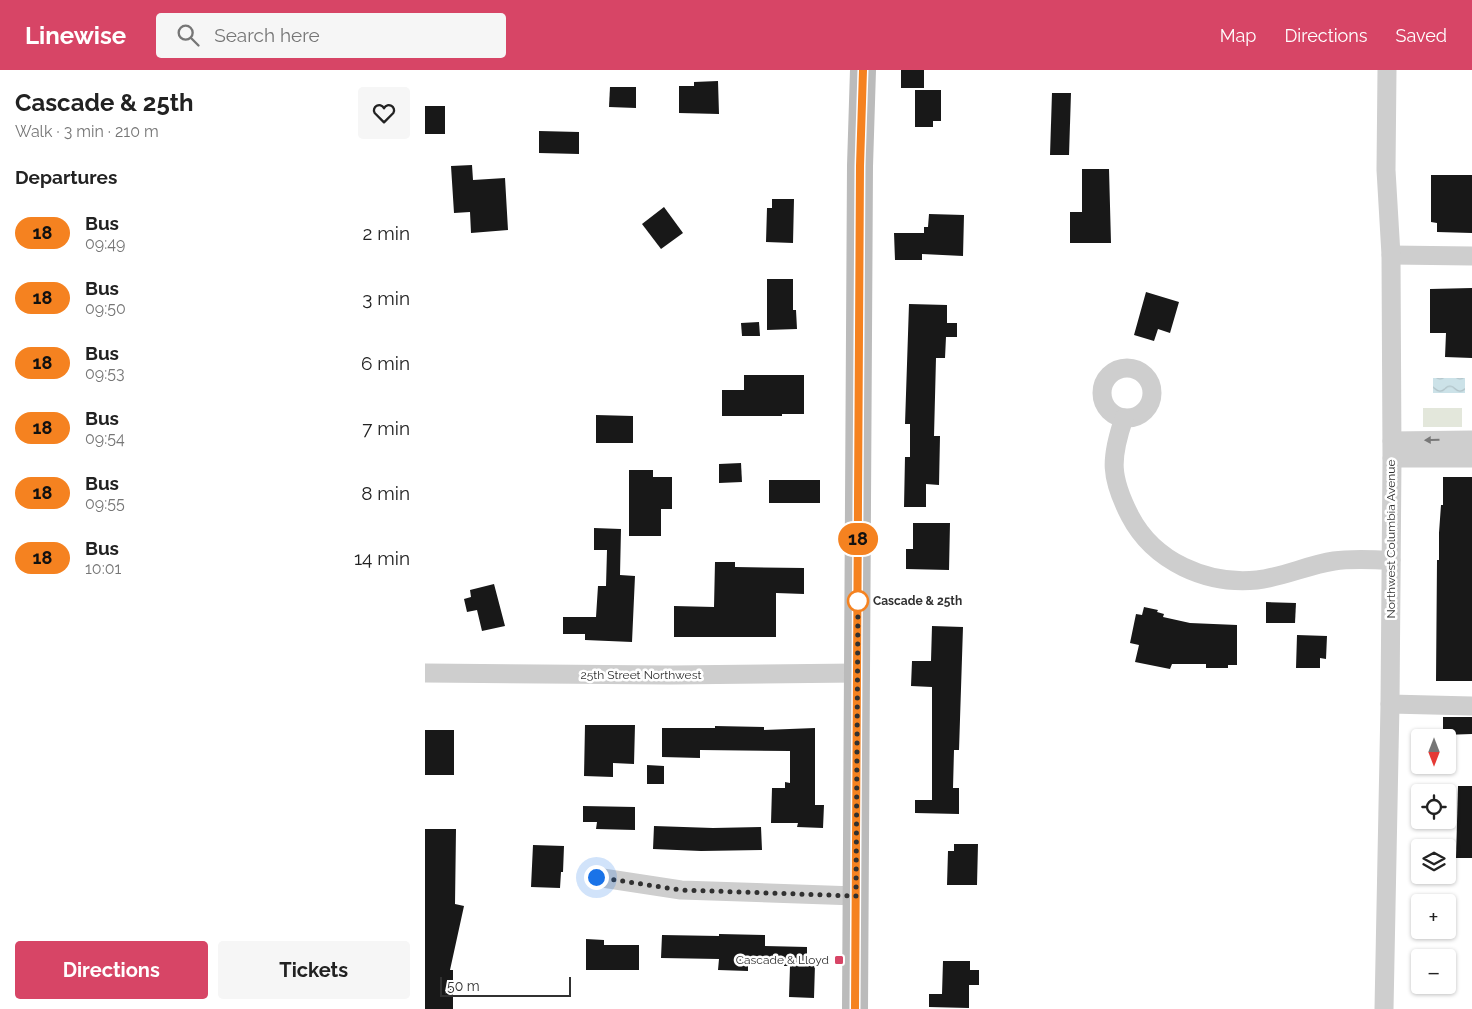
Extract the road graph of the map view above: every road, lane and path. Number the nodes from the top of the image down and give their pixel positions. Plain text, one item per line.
1 (863, 70) edge
2 (1387, 70) edge
3 (1391, 255) junction
4 (1472, 256) edge
5 (1124, 418) dead end
6 (1472, 440) edge
7 (1392, 449) junction
8 (1472, 458) edge
9 (1391, 560) junction
10 (425, 673) edge
11 (857, 673) junction
12 (1391, 704) junction
13 (1472, 706) edge
14 (596, 877) dead end
15 (856, 896) junction
16 (855, 1009) edge
17 (1385, 1009) edge

1 - 11 street
2 - 3 street, Northwest Columbia Avenue
3 - 4 street
3 - 7 street, Northwest Columbia Avenue
5 - 9 street
6 -> 7 street
7 - 8 street
7 - 9 street, Northwest Columbia Avenue
9 - 12 street, Northwest Columbia Avenue
10 - 11 street, 25th Street Northwest
11 - 15 street
12 - 13 street
12 - 17 street, Northwest Columbia Avenue
14 - 15 street
15 - 16 street

